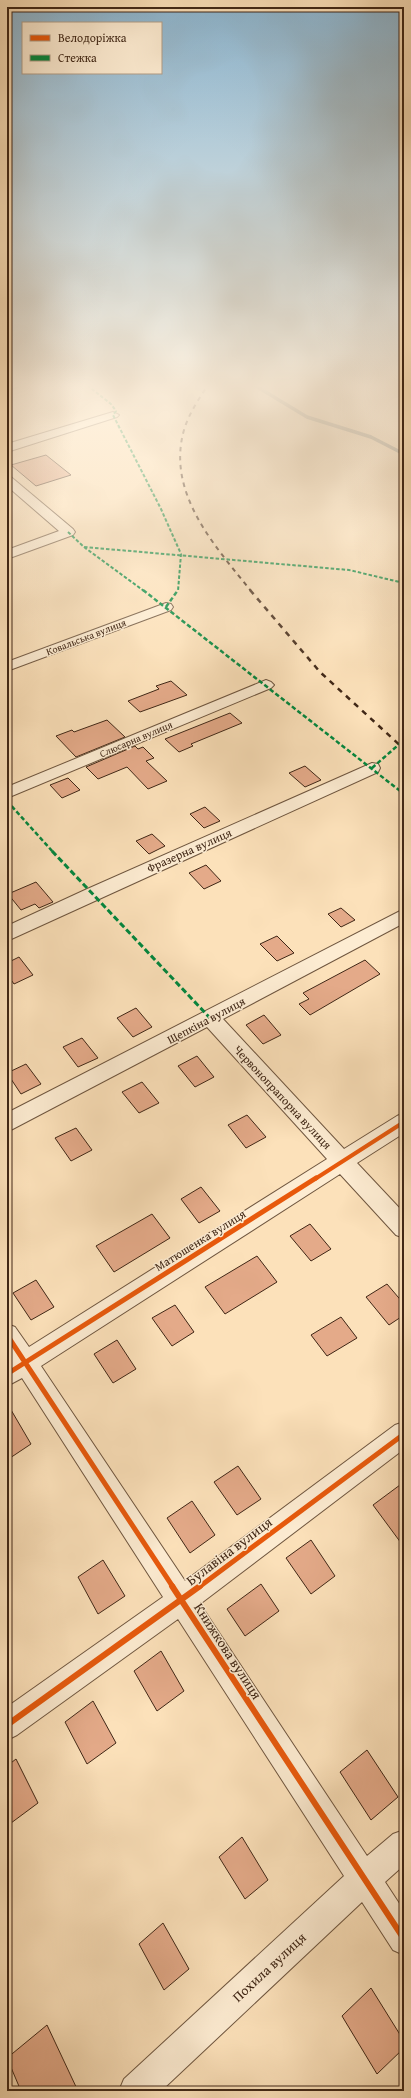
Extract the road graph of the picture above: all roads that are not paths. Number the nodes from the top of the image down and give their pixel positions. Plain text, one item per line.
1 (7, 480) edge
2 (7, 555) edge
3 (166, 607) dead end
4 (7, 667) edge
5 (266, 685) dead end
6 (372, 768) dead end
7 (7, 793) edge
8 (404, 915) edge
9 (7, 934) edge
10 (210, 1018) junction
11 (404, 1122) edge
12 (7, 1123) edge
13 (343, 1162) junction
14 (404, 1228) edge
15 (7, 1335) edge
16 (16, 1368) edge
17 (404, 1434) edge
18 (182, 1600) junction
19 (7, 1725) edge
20 (404, 1845) edge
21 (365, 1878) junction
22 (404, 1939) edge
23 (136, 2091) edge

1 - 2 street
3 - 4 street, Ковальська вулиця
5 - 7 street, Слюсарна вулиця
6 - 9 street, Фразерна вулиця
8 - 10 street, Щепкіна вулиця
10 - 12 street, Щепкіна вулиця
10 - 13 street, Червонопрапорна вулиця
11 - 13 street, Матюшенка вулиця
13 - 14 street, Червонопрапорна вулиця
13 - 16 street, Матюшенка вулиця
15 - 16 street, Книжкова вулиця
16 - 18 street, Книжкова вулиця
17 - 18 street, Булавіна вулиця
18 - 19 street, Булавіна вулиця
18 - 21 street, Книжкова вулиця
20 - 21 street, Похила вулиця
21 - 22 street, Книжкова вулиця
21 - 23 street, Похила вулиця

